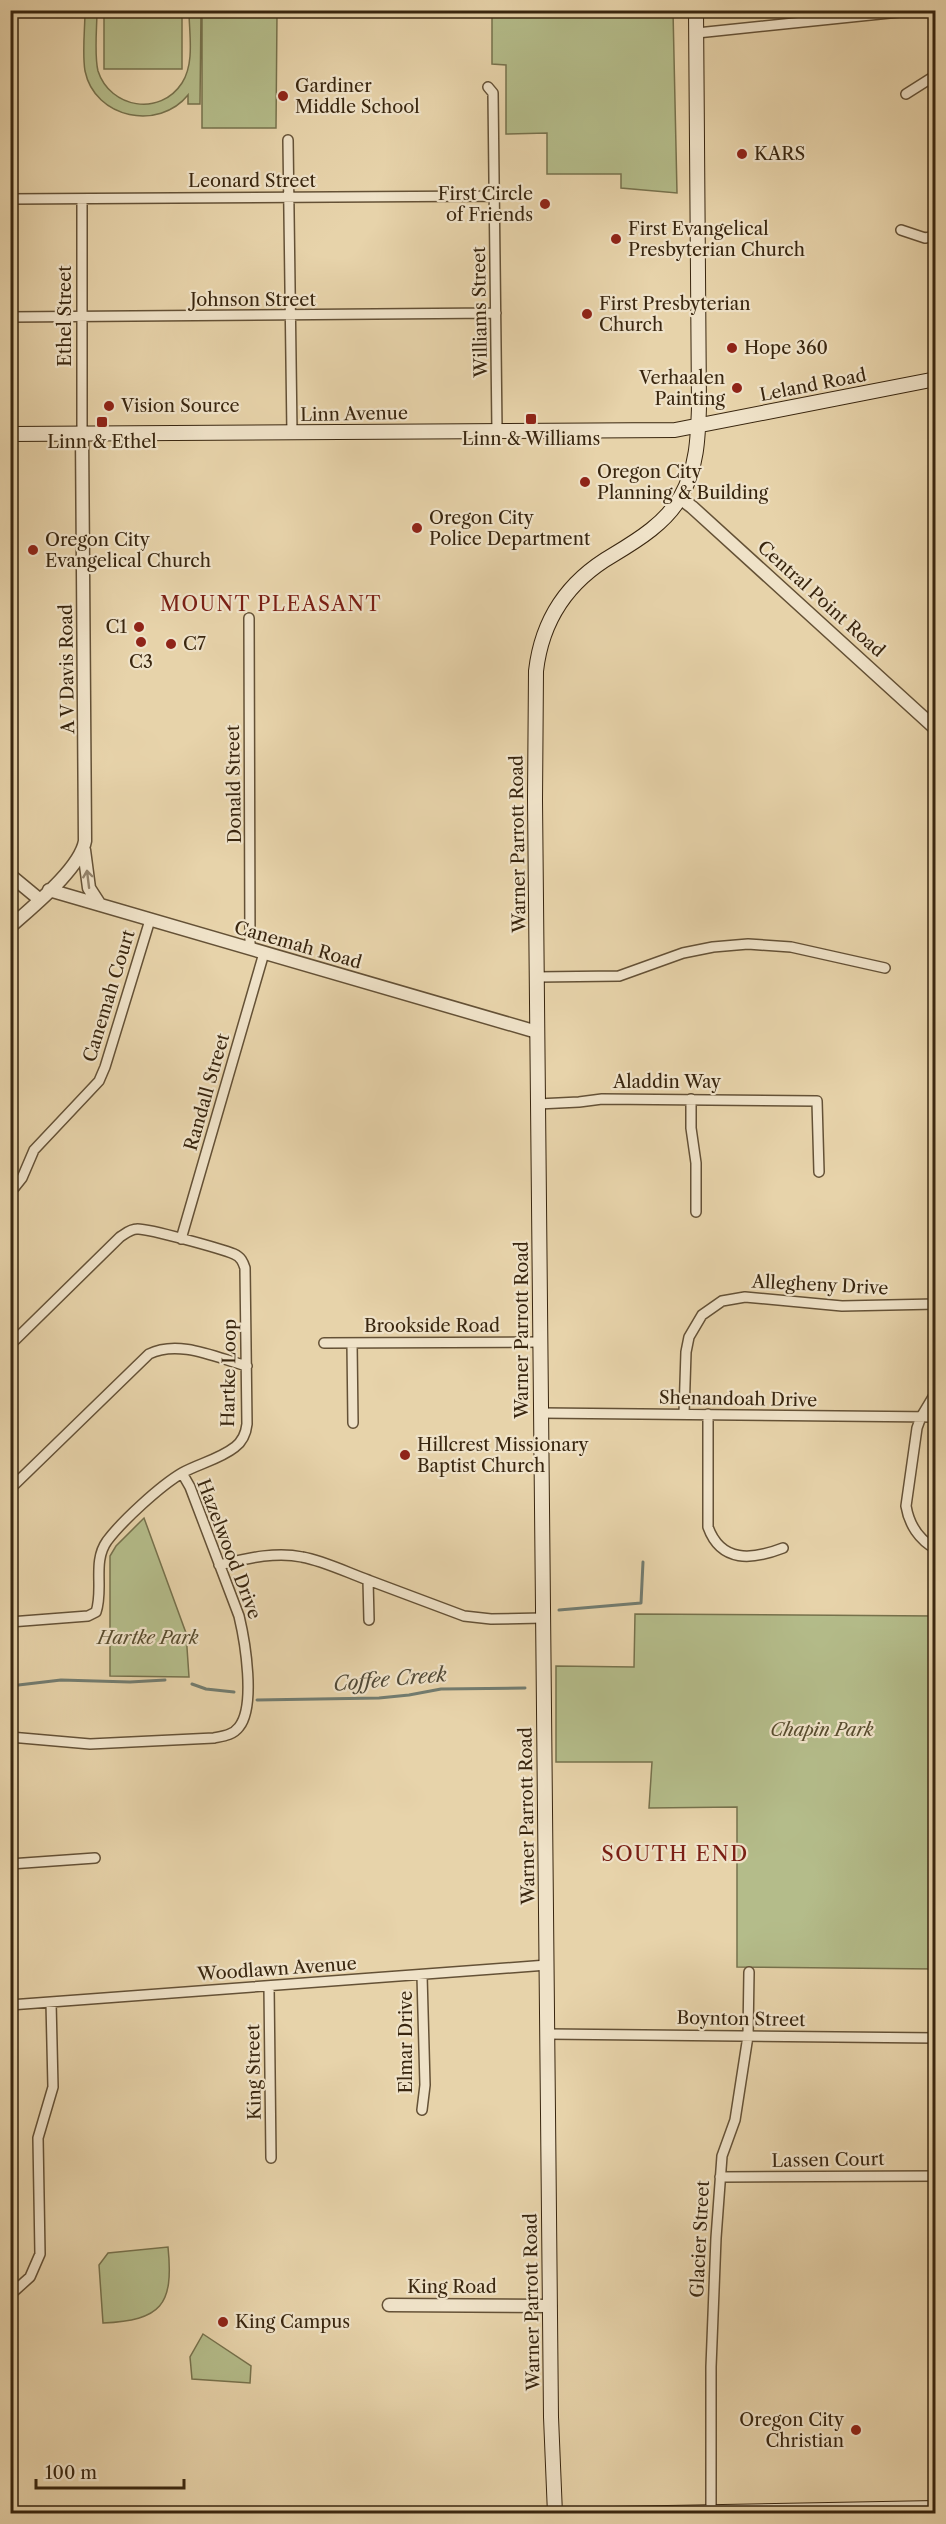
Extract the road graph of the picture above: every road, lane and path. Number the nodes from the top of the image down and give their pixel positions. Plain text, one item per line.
1 (696, 10) edge
2 (919, 10) edge
3 (696, 33) junction
4 (936, 75) edge
5 (488, 87) dead end
6 (906, 94) dead end
7 (288, 140) dead end
8 (493, 196) junction
9 (289, 197) junction
10 (82, 199) junction
11 (10, 200) edge
12 (901, 230) dead end
13 (936, 236) edge
14 (496, 313) junction
15 (290, 316) junction
16 (10, 317) edge
17 (82, 317) junction
18 (936, 379) edge
19 (698, 427) junction
20 (497, 431) junction
21 (292, 433) junction
22 (10, 434) edge
23 (82, 434) junction
24 (680, 498) junction
25 (249, 618) dead end
26 (936, 729) edge
27 (84, 850) junction
28 (10, 875) edge
29 (49, 890) junction
30 (39, 899) junction
31 (100, 905) junction
32 (150, 920) junction
33 (10, 927) edge
34 (250, 949) junction
35 (264, 953) junction
36 (885, 968) dead end
37 (537, 977) junction
38 (537, 1032) junction
39 (691, 1099) junction
40 (538, 1104) junction
41 (819, 1172) dead end
42 (10, 1193) edge
43 (696, 1212) dead end
44 (181, 1239) junction
45 (936, 1304) edge
46 (540, 1342) junction
47 (324, 1343) dead end
48 (352, 1343) junction
49 (10, 1345) edge
50 (247, 1366) junction
51 (936, 1392) edge
52 (541, 1413) junction
53 (684, 1414) junction
54 (708, 1414) junction
55 (936, 1417) edge
56 (921, 1418) junction
57 (353, 1423) dead end
58 (182, 1473) junction
59 (10, 1489) edge
60 (783, 1548) dead end
61 (936, 1549) edge
62 (219, 1565) junction
63 (368, 1580) junction
64 (543, 1618) junction
65 (369, 1620) dead end
66 (10, 1622) edge
67 (10, 1737) edge
68 (95, 1858) dead end
69 (10, 1864) edge
70 (547, 1965) junction
71 (749, 1972) dead end
72 (422, 1975) junction
73 (269, 1986) junction
74 (51, 2002) junction
75 (10, 2005) edge
76 (547, 2034) junction
77 (748, 2036) junction
78 (936, 2038) edge
79 (422, 2110) dead end
80 (271, 2158) dead end
81 (936, 2176) edge
82 (720, 2177) junction
83 (10, 2295) edge
84 (389, 2305) dead end
85 (550, 2306) junction
86 (936, 2508) edge
87 (711, 2512) junction
88 (555, 2514) edge
89 (613, 2514) edge

1 - 3 main road, Warner Parrott Road
2 - 3 street
3 - 19 main road, Warner Parrott Road
4 - 6 street
5 - 8 street, Williams Street
7 - 9 street
8 - 9 street, Leonard Street
8 - 14 street, Williams Street
9 - 10 street, Leonard Street
9 - 15 street
10 - 11 street, Leonard Street
10 - 17 street, Ethel Street
12 - 13 street
14 - 15 street, Johnson Street
14 - 20 street, Williams Street
15 - 17 street, Johnson Street
15 - 21 street
16 - 17 street, Johnson Street
17 - 23 street, Ethel Street
18 - 19 main road, Leland Road
19 - 20 main road, Linn Avenue
19 - 24 main road, Warner Parrott Road
20 - 21 main road, Linn Avenue
21 - 23 main road, Linn Avenue
22 - 23 main road, Linn Avenue
23 - 27 street, A V Davis Road
24 - 26 street, Central Point Road
24 - 37 main road, Warner Parrott Road
25 - 34 street, Donald Street
27 - 29 street
31 -> 27 street, A V Davis Road
28 - 30 street
29 - 30 street
29 - 31 street, Canemah Road
30 - 33 street
31 - 32 street, Canemah Road
32 - 34 street, Canemah Road
32 - 42 street, Canemah Court
34 - 35 street, Canemah Road
35 - 38 street, Canemah Road
35 - 44 street, Randall Street
36 - 37 street
37 - 38 main road, Warner Parrott Road
38 - 40 main road, Warner Parrott Road
39 - 40 street, Aladdin Way
39 - 41 street, Aladdin Way
39 - 43 street
40 - 46 main road, Warner Parrott Road
44 - 49 street, Hartke Loop
44 - 50 street, Hartke Loop
45 - 53 street, Allegheny Drive
46 - 48 street, Brookside Road
46 - 52 main road, Warner Parrott Road
47 - 48 street, Brookside Road
48 - 57 street
50 - 58 street, Hartke Loop
50 - 59 street
51 - 56 street
52 - 53 street, Shenandoah Drive
52 - 64 main road, Warner Parrott Road
53 - 54 street, Shenandoah Drive
54 - 56 street, Shenandoah Drive
54 - 60 street
55 - 56 street, Shenandoah Drive
56 - 61 street
58 - 62 street, Hazelwood Drive
58 - 66 street, Hartke Loop
62 - 63 street
62 - 67 street, Hazelwood Drive
63 - 64 street
63 - 65 street
64 - 70 main road, Warner Parrott Road
68 - 69 street
70 - 72 street, Woodlawn Avenue
70 - 76 main road, Warner Parrott Road
71 - 77 street, Glacier Street
72 - 73 street, Woodlawn Avenue
72 - 79 street, Elmar Drive
73 - 74 street, Woodlawn Avenue
73 - 80 street, King Street
74 - 75 street, Woodlawn Avenue
74 - 83 street
76 - 77 street, Boynton Street
76 - 85 main road, Warner Parrott Road
77 - 78 street, Boynton Street
77 - 82 street, Glacier Street
81 - 82 street, Lassen Court
82 - 87 street, Glacier Street
84 - 85 street, King Road
85 - 88 main road, Warner Parrott Road
86 - 87 main road
87 - 89 main road

